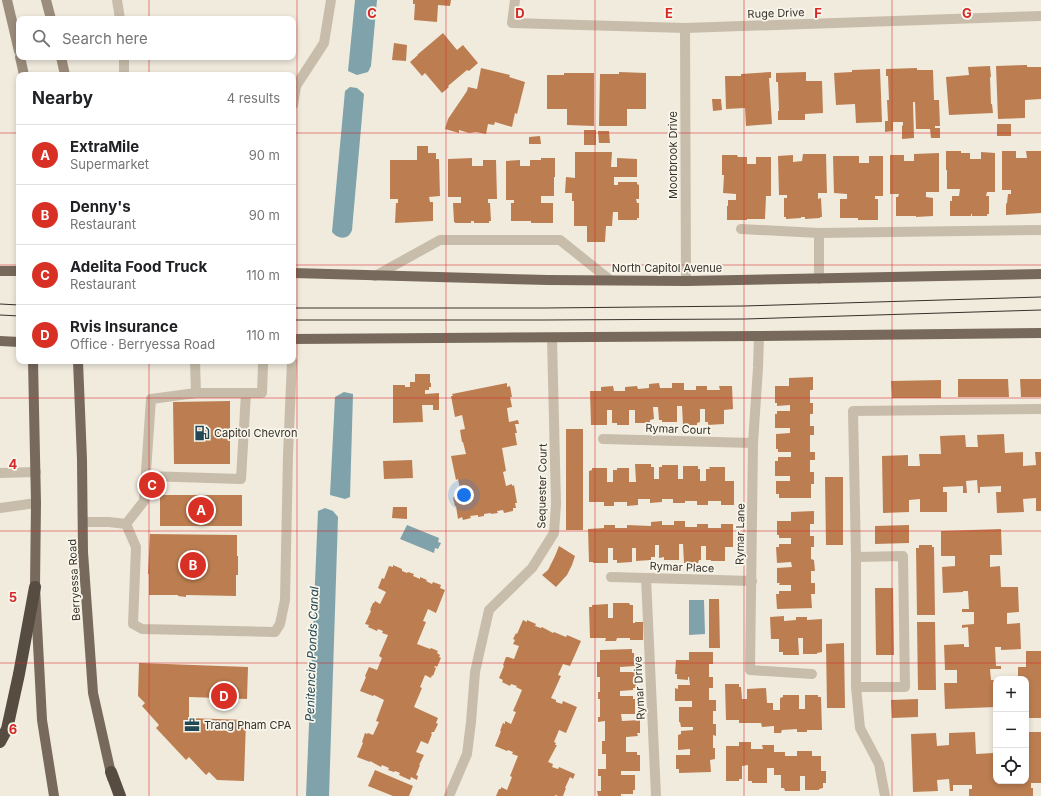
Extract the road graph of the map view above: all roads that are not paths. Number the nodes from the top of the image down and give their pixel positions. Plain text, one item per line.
1 (7, 0) edge
2 (46, 0) edge
3 (117, 0) edge
4 (331, 0) edge
5 (515, 0) edge
6 (50, 16) edge
7 (120, 16) edge
8 (1041, 16) edge
9 (685, 28) junction
10 (16, 38) edge
11 (21, 60) edge
12 (62, 60) edge
13 (124, 60) edge
14 (23, 72) edge
15 (64, 72) edge
16 (124, 72) edge
17 (296, 86) edge
18 (741, 230) dead end
19 (1041, 230) edge
20 (819, 233) junction
21 (0, 271) edge
22 (16, 271) edge
23 (296, 274) edge
24 (1041, 274) edge
25 (375, 276) junction
26 (819, 279) junction
27 (610, 280) junction
28 (686, 281) junction
29 (1041, 333) edge
30 (759, 336) junction
31 (552, 338) junction
32 (296, 339) edge
33 (0, 341) edge
34 (16, 342) edge
35 (33, 364) edge
36 (78, 364) edge
37 (195, 364) edge
38 (263, 364) dead end
39 (292, 364) edge
40 (196, 393) junction
41 (246, 393) junction
42 (1041, 408) edge
43 (603, 439) dead end
44 (753, 443) junction
45 (36, 472) junction
46 (0, 473) edge
47 (146, 476) junction
48 (36, 503) junction
49 (0, 508) edge
50 (83, 522) junction
51 (126, 524) junction
52 (856, 557) junction
53 (611, 577) dead end
54 (646, 578) junction
55 (752, 581) junction
56 (35, 586) junction
57 (812, 674) dead end
58 (856, 687) junction
59 (0, 742) edge
60 (111, 772) junction
61 (54, 796) edge
62 (116, 796) edge
63 (120, 796) edge
64 (449, 796) edge
65 (656, 796) edge
66 (885, 796) edge

1 - 10 main road
2 - 6 main road
3 - 7 street
4 - 17 street
5 - 9 street, Ruge Drive
8 - 9 street, Ruge Drive
9 - 28 street, Moorbrook Drive
11 - 14 main road
12 - 15 main road
13 - 16 street
18 - 20 street
19 - 20 street
20 - 26 street
21 - 22 main road
23 - 25 main road, North Capitol Avenue
24 - 26 main road, North Capitol Avenue
25 - 27 main road, North Capitol Avenue
25 - 27 street
26 - 28 main road, North Capitol Avenue
27 - 28 main road, North Capitol Avenue
29 - 30 main road
30 - 31 main road
30 - 44 street, Rymar Lane
31 - 32 main road
31 - 64 street, Sequester Court
33 - 34 main road
35 - 45 main road
36 - 50 main road, Berryessa Road
37 - 40 street
38 - 41 street
39 - 51 street
40 - 41 street
40 - 47 street
41 - 47 street
42 - 52 street
43 - 44 street, Rymar Court
44 - 55 street, Rymar Lane
45 - 46 street
45 - 48 main road
47 - 51 street
48 - 49 street
48 - 56 main road
50 - 51 street
50 - 60 main road, Berryessa Road
52 - 58 street
52 - 58 street
53 - 54 street, Rymar Place
54 - 55 street, Rymar Place
54 - 65 street, Rymar Drive
55 - 57 street, Rymar Lane
56 - 59 highway
56 - 61 main road
58 - 66 street
60 - 62 main road, Berryessa Road
60 - 63 highway

